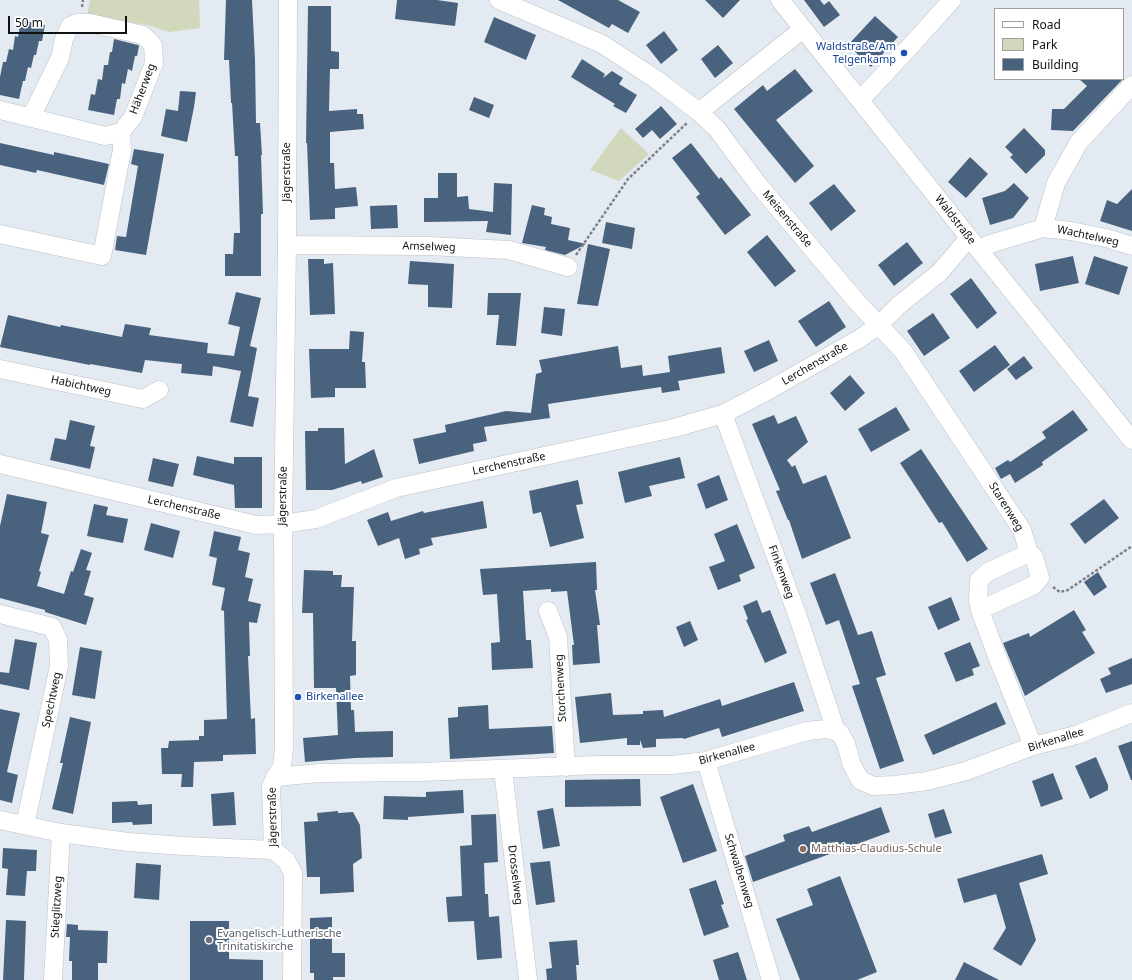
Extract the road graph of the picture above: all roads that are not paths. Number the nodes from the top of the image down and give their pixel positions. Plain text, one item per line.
1 (288, 0) edge
2 (499, 0) edge
3 (780, 0) edge
4 (952, 0) edge
5 (803, 29) junction
6 (1132, 85) edge
7 (860, 100) junction
8 (0, 110) edge
9 (699, 112) junction
10 (31, 117) junction
11 (121, 132) junction
12 (1043, 228) junction
13 (0, 234) edge
14 (974, 244) junction
15 (287, 245) junction
16 (1132, 246) edge
17 (568, 267) road end
18 (879, 325) junction
19 (0, 369) edge
20 (160, 390) dead end
21 (723, 414) junction
22 (1132, 440) edge
23 (0, 464) edge
24 (282, 524) junction
25 (1029, 553) junction
26 (980, 610) junction
27 (548, 611) dead end
28 (0, 614) edge
29 (1132, 713) edge
30 (836, 731) junction
31 (1033, 746) junction
32 (706, 762) junction
33 (566, 767) junction
34 (503, 770) junction
35 (275, 776) junction
36 (0, 820) edge
37 (25, 825) junction
38 (61, 833) junction
39 (272, 850) junction
40 (53, 980) edge
41 (292, 980) edge
42 (528, 980) edge
43 (771, 980) edge

1 - 15 street, Jägerstraße
2 - 9 street, Meisenstraße
3 - 5 street, Waldstraße
4 - 7 street
5 - 7 street, Waldstraße
5 - 9 street
6 - 12 street
7 - 14 street, Waldstraße
8 - 10 street
9 - 18 street, Meisenstraße
10 - 11 street
10 - 11 street, Häherweg
11 - 13 street
12 - 14 street
12 - 16 street, Wachtelweg
14 - 18 street, Lerchenstraße
14 - 22 street, Waldstraße
15 - 17 street, Amselweg
15 - 24 street, Jägerstraße
18 - 21 street, Lerchenstraße
18 - 25 street, Starenweg
19 - 20 street, Habichtweg
21 - 24 street, Lerchenstraße
21 - 30 street, Finkenweg
23 - 24 street, Lerchenstraße
24 - 35 street, Jägerstraße
25 - 26 street
25 - 26 street, Starenweg
26 - 31 street
27 - 33 street, Storchenweg
28 - 37 street, Spechtweg
29 - 31 street, Birkenallee
30 - 31 street, Birkenallee
30 - 32 street, Birkenallee
32 - 33 street, Birkenallee
32 - 43 street, Schwalbenweg
33 - 34 street, Birkenallee
34 - 35 street, Birkenallee
34 - 42 street, Drosselweg
35 - 39 street, Jägerstraße
36 - 37 street
37 - 38 street
38 - 39 street
38 - 40 street, Stieglitzweg
39 - 41 street, Jägerstraße

